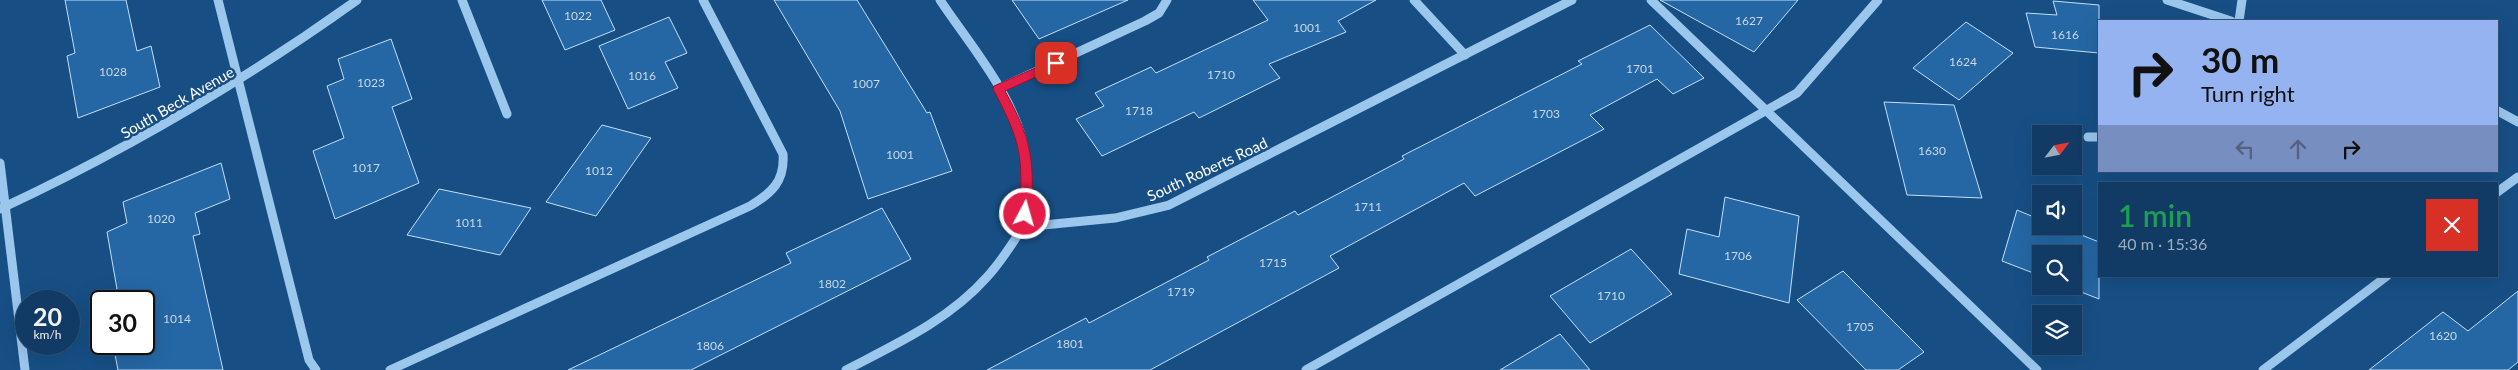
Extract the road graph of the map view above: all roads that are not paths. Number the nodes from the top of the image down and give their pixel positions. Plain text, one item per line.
1 (218, 0) edge
2 (357, 0) edge
3 (462, 0) edge
4 (703, 0) edge
5 (940, 0) edge
6 (1167, 0) edge
7 (1414, 0) edge
8 (1572, 0) edge
9 (1651, 0) edge
10 (1878, 0) edge
11 (2167, 0) edge
12 (2242, 0) edge
13 (2228, 20) edge
14 (2239, 20) edge
15 (1464, 55) junction
16 (239, 83) junction
17 (998, 89) junction
18 (1765, 110) junction
19 (2498, 111) edge
20 (507, 114) dead end
21 (2518, 122) edge
22 (2098, 137) edge
23 (2088, 138) dead end
24 (0, 163) edge
25 (2518, 177) edge
26 (2498, 192) edge
27 (2, 208) edge
28 (1023, 227) junction
29 (2386, 277) edge
30 (25, 370) edge
31 (316, 370) edge
32 (390, 370) edge
33 (846, 370) edge
34 (1306, 370) edge
35 (2037, 370) edge
36 (2263, 370) edge

1 - 16 street
2 - 16 street, South Beck Avenue
3 - 20 street
4 - 32 street
5 - 17 street
6 - 17 street
7 - 15 street
8 - 15 street, South Roberts Road
9 - 18 street
10 - 18 street
11 - 13 street
12 - 14 street
15 - 28 street, South Roberts Road
16 - 27 street, South Beck Avenue
16 - 31 street
17 - 28 street
18 - 34 street
18 - 35 street
19 - 21 street
22 - 23 street
24 - 27 street
25 - 26 street
27 - 30 street
28 - 33 street
29 - 36 street

